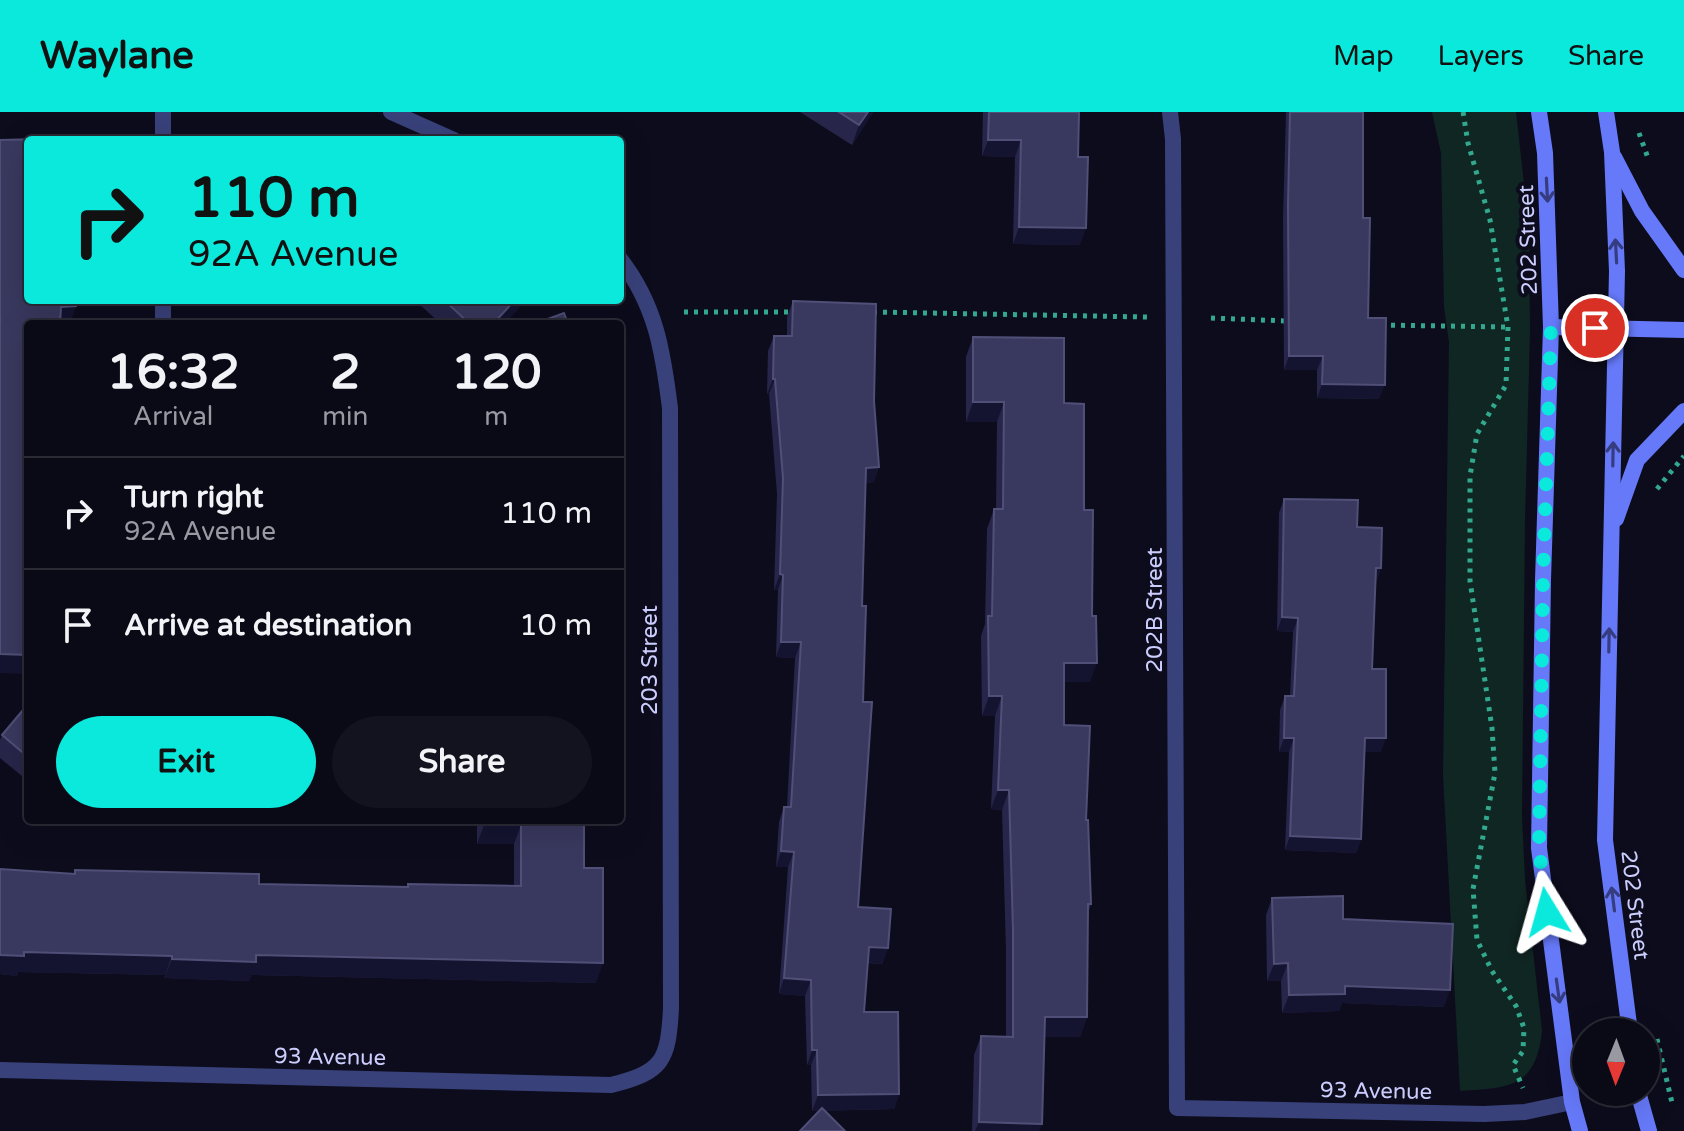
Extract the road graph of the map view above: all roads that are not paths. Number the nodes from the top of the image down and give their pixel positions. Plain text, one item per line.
1 (163, 112) edge
2 (391, 112) edge
3 (1170, 112) edge
4 (1539, 112) edge
5 (1606, 112) edge
6 (163, 136) edge
7 (445, 136) edge
8 (1612, 152) junction
9 (624, 265) edge
10 (1684, 270) edge
11 (1551, 327) junction
12 (1616, 329) junction
13 (1684, 330) edge
14 (1684, 411) edge
15 (1611, 532) junction
16 (1628, 1018) edge
17 (655, 1066) joint
18 (0, 1070) edge
19 (1572, 1102) joint
20 (1573, 1106) edge
21 (1642, 1106) edge
22 (1177, 1108) joint
23 (1580, 1131) edge
24 (1649, 1131) edge

1 - 6 street
2 - 7 street
3 - 22 street, 202B Street
4 -> 11 main road, 202 Street
5 - 8 main road, 202 Street
8 - 10 main road
12 -> 8 main road, 202 Street
9 - 17 street, 203 Street
11 - 12 main road
11 -> 19 main road, 202 Street
12 - 13 main road
15 -> 12 main road, 202 Street
14 - 15 main road
16 -> 15 main road, 202 Street
17 - 18 street, 93 Avenue
19 - 22 street, 93 Avenue
20 - 23 main road, 202 Street
21 - 24 main road

